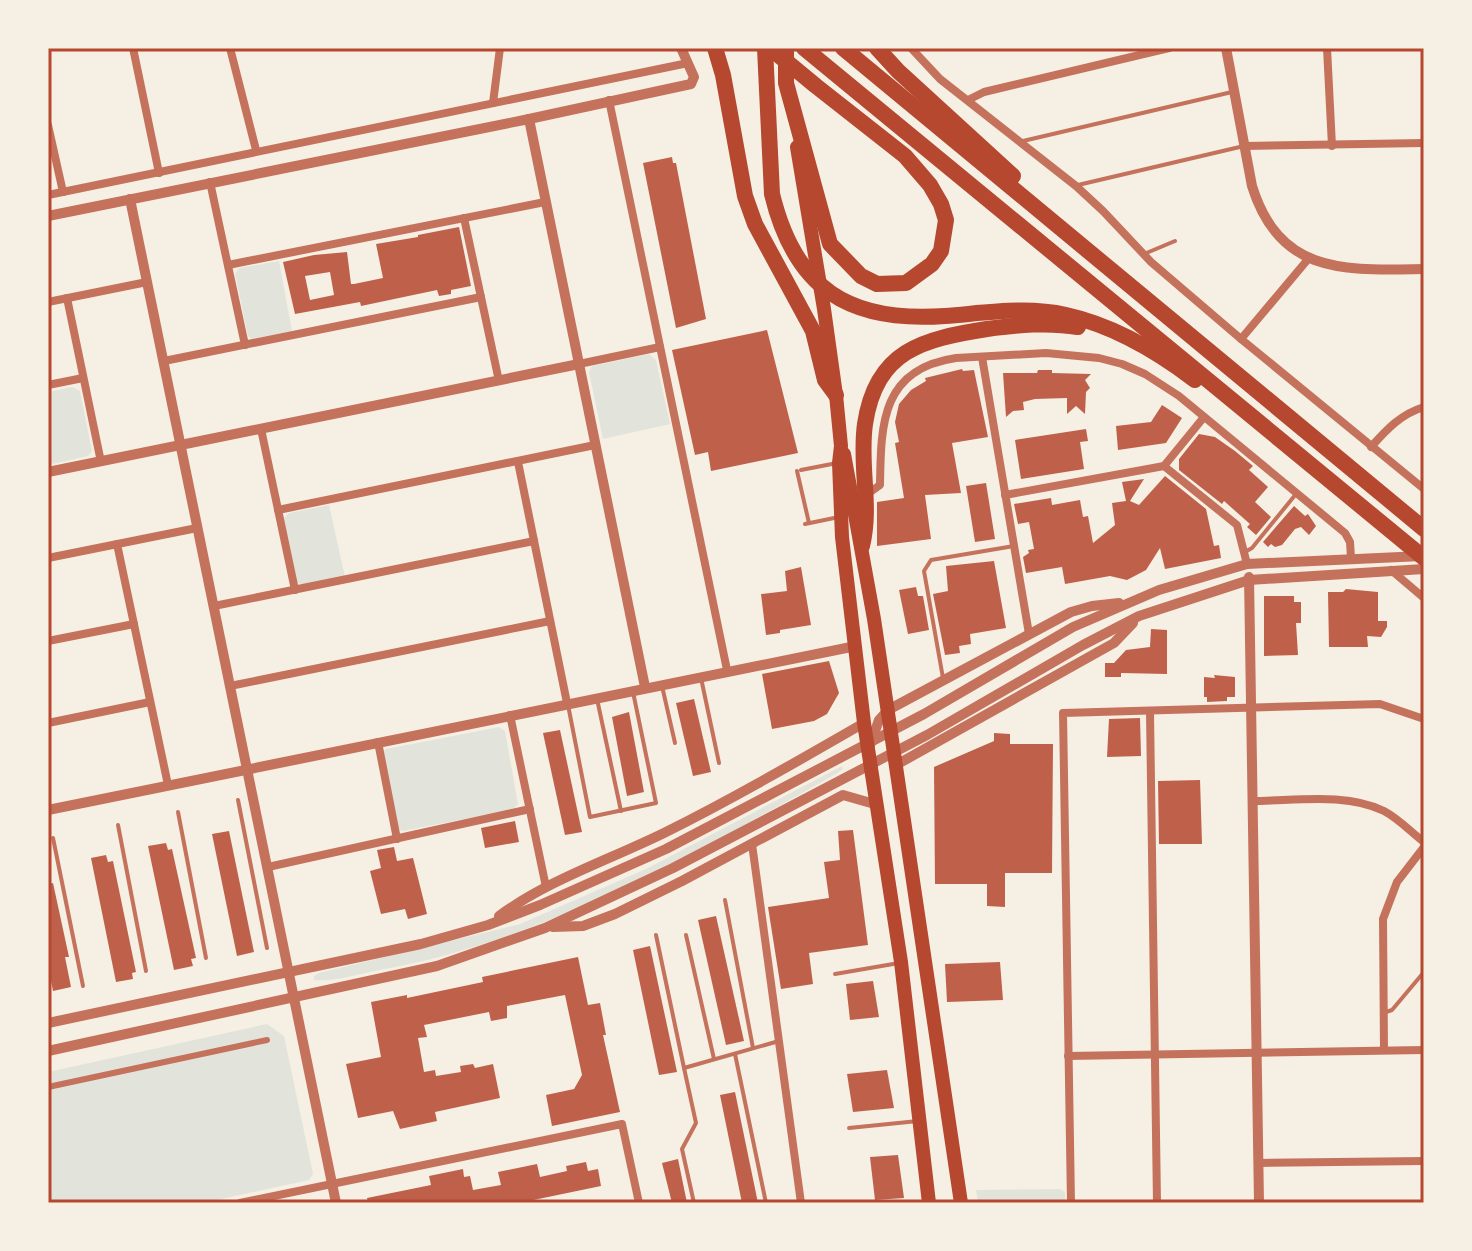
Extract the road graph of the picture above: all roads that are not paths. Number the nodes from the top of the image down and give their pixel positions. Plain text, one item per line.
1 (133, 48) edge
2 (230, 48) edge
3 (500, 48) edge
4 (681, 48) edge
5 (715, 48) edge
6 (784, 48) edge
7 (843, 48) edge
8 (877, 48) edge
9 (911, 48) edge
10 (1169, 48) edge
11 (1226, 48) edge
12 (1327, 48) edge
13 (767, 53) edge
14 (810, 53) edge
15 (688, 63) junction
16 (786, 83) junction
17 (1234, 92) junction
18 (609, 100) junction
19 (968, 100) junction
20 (493, 103) junction
21 (529, 119) junction
22 (48, 125) edge
23 (1020, 142) junction
24 (1424, 143) edge
25 (1244, 146) junction
26 (1332, 146) junction
27 (256, 150) junction
28 (159, 173) junction
29 (210, 182) junction
30 (1076, 186) junction
31 (63, 192) junction
32 (48, 195) edge
33 (130, 199) junction
34 (545, 202) junction
35 (48, 216) edge
36 (464, 218) junction
37 (1073, 239) junction
38 (1175, 241) dead end
39 (1143, 255) junction
40 (1309, 258) junction
41 (228, 265) junction
42 (1424, 269) edge
43 (147, 282) junction
44 (481, 297) junction
45 (67, 298) junction
46 (48, 302) edge
47 (1130, 339) junction
48 (1241, 339) junction
49 (245, 345) junction
50 (660, 347) junction
51 (982, 357) junction
52 (164, 361) junction
53 (579, 364) junction
54 (83, 378) junction
55 (499, 381) junction
56 (48, 385) edge
57 (836, 395) junction
58 (1424, 407) edge
59 (1247, 411) junction
60 (1204, 417) junction
61 (261, 429) junction
62 (595, 445) junction
63 (180, 446) junction
64 (841, 446) junction
65 (1371, 447) junction
66 (101, 462) junction
67 (518, 462) junction
68 (839, 463) junction
69 (1164, 466) junction
70 (48, 472) edge
71 (1424, 489) edge
72 (1297, 493) junction
73 (1005, 495) junction
74 (865, 497) junction
75 (278, 510) junction
76 (841, 517) junction
77 (197, 528) junction
78 (1424, 529) edge
79 (534, 541) junction
80 (117, 544) junction
81 (862, 546) junction
82 (1014, 546) junction
83 (1245, 552) junction
84 (1424, 557) edge
85 (48, 558) edge
86 (1351, 558) junction
87 (1247, 564) junction
88 (1424, 569) edge
89 (1391, 570) junction
90 (1249, 580) junction
91 (295, 590) junction
92 (1424, 598) edge
93 (1126, 602) junction
94 (214, 606) junction
95 (1139, 616) junction
96 (550, 621) junction
97 (134, 624) junction
98 (1029, 634) junction
99 (48, 641) edge
100 (856, 646) junction
101 (727, 670) junction
102 (700, 675) junction
103 (944, 680) junction
104 (662, 683) junction
105 (230, 686) junction
106 (645, 687) junction
107 (632, 689) junction
108 (596, 697) junction
109 (150, 702) junction
110 (567, 703) junction
111 (1251, 709) junction
112 (888, 710) junction
113 (1150, 712) junction
114 (510, 715) junction
115 (1424, 719) edge
116 (48, 723) edge
117 (864, 723) junction
118 (378, 742) junction
119 (675, 743) dead end
120 (868, 750) junction
121 (719, 763) dead end
122 (896, 765) junction
123 (247, 769) junction
124 (168, 785) junction
125 (238, 800) dead end
126 (1252, 801) junction
127 (878, 805) junction
128 (530, 809) junction
129 (48, 810) edge
130 (621, 811) junction
131 (178, 812) dead end
132 (118, 825) dead end
133 (53, 838) dead end
134 (397, 839) junction
135 (752, 844) junction
136 (1424, 844) edge
137 (268, 867) junction
138 (546, 887) junction
139 (725, 900) dead end
140 (488, 925) junction
141 (545, 928) junction
142 (656, 935) dead end
143 (686, 935) dead end
144 (267, 948) dead end
145 (206, 958) dead end
146 (901, 962) junction
147 (146, 971) dead end
148 (1424, 972) edge
149 (290, 973) junction
150 (835, 974) dead end
151 (83, 986) dead end
152 (295, 997) junction
153 (1384, 1012) junction
154 (48, 1023) edge
155 (267, 1040) dead end
156 (779, 1041) junction
157 (753, 1048) junction
158 (1384, 1050) junction
159 (1424, 1050) edge
160 (48, 1051) edge
161 (1256, 1053) junction
162 (735, 1054) junction
163 (1155, 1055) junction
164 (1068, 1056) junction
165 (714, 1059) junction
166 (684, 1068) junction
167 (48, 1087) edge
168 (919, 1121) junction
169 (849, 1128) dead end
170 (1424, 1161) edge
171 (1258, 1163) junction
172 (332, 1184) junction
173 (240, 1203) edge
174 (336, 1203) edge
175 (639, 1203) edge
176 (694, 1203) edge
177 (766, 1203) edge
178 (801, 1203) edge
179 (929, 1203) edge
180 (961, 1203) edge
181 (1071, 1203) edge
182 (1157, 1203) edge
183 (1259, 1203) edge

1 - 28 street
2 - 27 street
3 - 20 street
4 - 15 street
5 - 57 highway
6 - 16 highway
7 - 37 highway
8 - 37 highway
9 - 19 street
10 - 19 street
11 - 17 street
12 - 26 street
13 - 16 highway
13 - 47 highway
14 - 59 highway
15 - 18 street
15 - 20 street
16 - 57 highway
17 - 23 lane
17 - 25 street
18 - 21 street
18 - 50 street
19 - 23 street
20 - 27 street
21 - 29 street
21 - 34 street
22 - 31 street
23 - 30 street
24 - 26 street
25 - 26 street
25 - 30 lane
25 - 40 street
27 - 28 street
28 - 31 street
29 - 33 street
29 - 41 street
30 - 39 street
31 - 32 street
33 - 35 street
33 - 43 street
34 - 36 street
34 - 53 street
36 - 41 street
36 - 44 street
37 - 78 highway
38 - 39 lane
39 - 48 street
40 - 42 street
40 - 48 street
41 - 49 street
43 - 45 street
43 - 52 street
44 - 49 street
44 - 55 street
45 - 46 street
45 - 54 street
47 - 59 highway
47 - 74 highway
48 - 65 street
49 - 52 street
50 - 53 street
50 - 101 street
51 - 60 street
51 - 73 street
51 - 74 street
52 - 63 street
53 - 55 street
53 - 62 street
54 - 56 street
54 - 66 street
55 - 61 street
57 - 64 highway
58 - 65 street
59 - 84 highway
60 - 69 street
60 - 72 street
61 - 63 street
61 - 75 street
62 - 67 street
62 - 106 street
63 - 66 street
63 - 77 street
64 - 68 highway
64 - 81 highway
65 - 71 street
66 - 70 street
67 - 75 street
67 - 79 street
68 - 76 highway
68 - 76 lane
69 - 73 street
69 - 83 street
72 - 83 lane
72 - 86 street
73 - 82 street
74 - 81 highway
75 - 91 street
76 - 100 highway
77 - 80 street
77 - 94 street
79 - 91 street
79 - 96 street
80 - 85 street
80 - 97 street
81 - 112 highway
82 - 98 street
82 - 103 lane
83 - 87 street
84 - 86 street
86 - 87 street
87 - 90 street
87 - 93 street
88 - 89 street
89 - 90 street
89 - 92 street
90 - 95 street
90 - 111 street
91 - 94 street
93 - 98 street
93 - 140 street
94 - 105 street
95 - 122 street
95 - 141 street
96 - 105 street
96 - 110 street
97 - 99 street
97 - 109 street
98 - 103 street
100 - 101 street
100 - 117 highway
101 - 102 street
102 - 104 street
102 - 121 lane
103 - 112 street
104 - 106 street
104 - 119 lane
105 - 123 street
106 - 107 street
107 - 108 street
107 - 130 lane
108 - 110 street
108 - 130 lane
109 - 116 street
109 - 124 street
110 - 114 street
110 - 130 lane
111 - 113 street
111 - 115 street
111 - 126 street
112 - 120 street
112 - 122 highway
113 - 163 street
113 - 164 street
114 - 118 street
114 - 128 street
117 - 120 highway
117 - 138 street
118 - 123 street
118 - 134 street
120 - 127 highway
122 - 180 highway
123 - 124 street
123 - 137 street
124 - 129 street
125 - 144 lane
126 - 136 street
126 - 161 street
127 - 135 street
127 - 146 highway
128 - 134 street
128 - 138 street
131 - 145 lane
132 - 147 lane
133 - 151 lane
134 - 137 street
135 - 141 street
135 - 156 street
136 - 153 street
137 - 149 street
138 - 140 street
139 - 157 lane
140 - 149 street
141 - 152 street
142 - 166 lane
143 - 165 lane
146 - 150 lane
146 - 168 highway
148 - 153 lane
149 - 152 street
149 - 154 street
152 - 160 street
152 - 172 street
153 - 158 street
155 - 167 street
156 - 157 lane
156 - 178 street
157 - 162 lane
158 - 159 street
158 - 161 street
161 - 163 street
161 - 171 street
162 - 165 lane
162 - 177 lane
163 - 164 street
163 - 182 street
164 - 181 street
165 - 166 lane
166 - 176 lane
168 - 169 lane
168 - 179 highway
170 - 171 street
171 - 183 street
172 - 173 street
172 - 174 street
172 - 175 street

